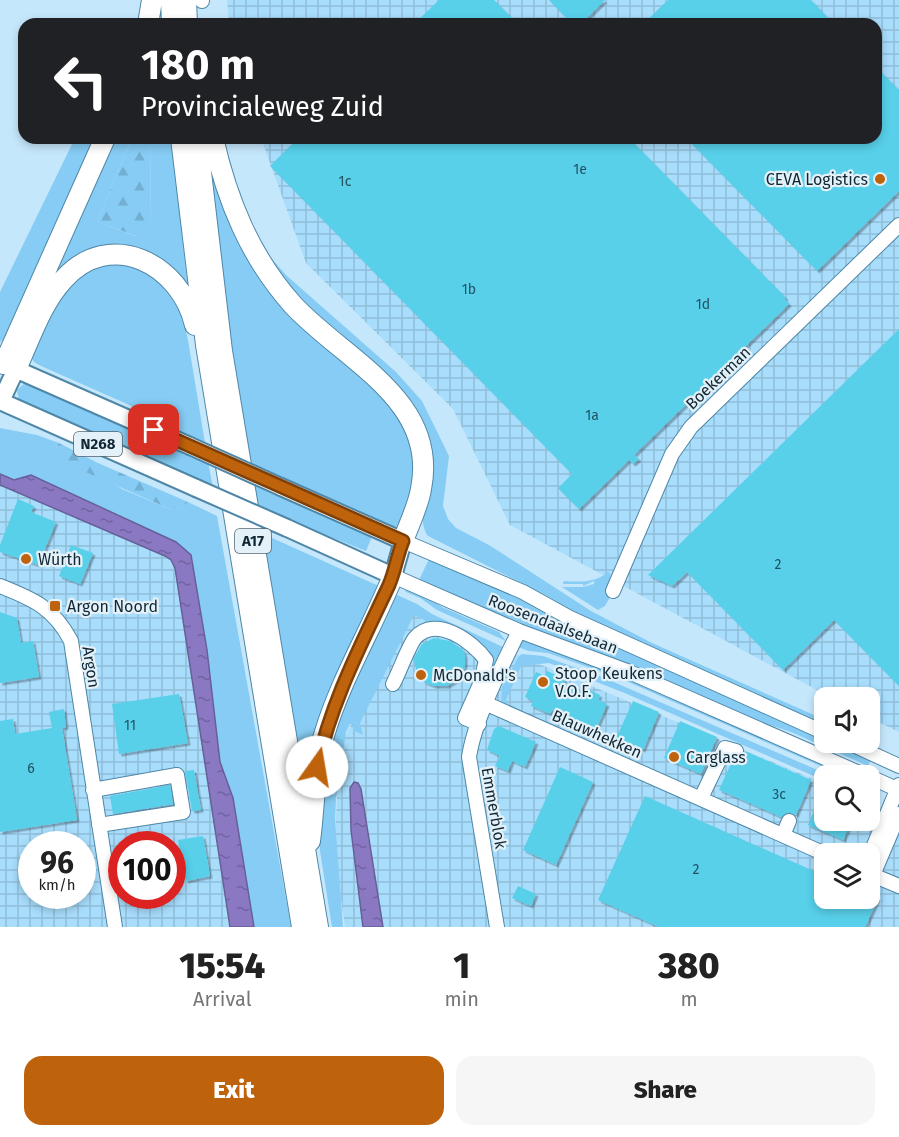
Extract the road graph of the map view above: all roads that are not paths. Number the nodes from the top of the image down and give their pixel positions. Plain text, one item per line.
1 (152, 0) edge
2 (171, 0) edge
3 (197, 0) edge
4 (149, 18) edge
5 (181, 18) edge
6 (187, 18) edge
7 (102, 144) edge
8 (183, 144) edge
9 (198, 144) edge
10 (214, 144) edge
11 (899, 225) edge
12 (206, 345) junction
13 (5, 367) edge
14 (0, 402) edge
15 (403, 541) junction
16 (393, 576) junction
17 (0, 586) edge
18 (613, 591) dead end
19 (519, 631) junction
20 (393, 684) dead end
21 (487, 704) junction
22 (479, 724) junction
23 (814, 728) edge
24 (736, 751) dead end
25 (871, 753) edge
26 (843, 765) edge
27 (899, 766) edge
28 (880, 781) edge
29 (898, 788) edge
30 (93, 790) junction
31 (701, 798) junction
32 (899, 814) edge
33 (789, 820) dead end
34 (99, 825) junction
35 (783, 835) junction
36 (875, 843) edge
37 (814, 849) edge
38 (880, 856) edge
39 (307, 861) junction
40 (880, 878) edge
41 (899, 886) edge
42 (115, 927) edge
43 (302, 927) edge
44 (318, 927) edge
45 (497, 927) edge

1 - 4 highway
2 - 5 highway
3 - 6 highway
7 - 13 highway
8 - 12 highway, A17
9 - 39 highway, A17
10 - 15 highway
11 - 18 street, Boekerman
12 - 13 highway, A17
12 - 43 highway, A17
13 - 14 main road
13 - 15 main road, N268, bridge
14 - 16 main road, N268, bridge
15 - 16 main road
15 - 23 street, Roosendaalsebaan / N268
16 - 19 street, Roosendaalsebaan / N268
16 - 39 highway, A17
17 - 30 street, Argon
19 - 21 street, Emmerblok
19 - 26 street, Roosendaalsebaan
20 - 22 street
21 - 22 street, Emmerblok
21 - 31 street, Blauwhekken
22 - 45 street, Emmerblok
24 - 31 street
25 - 27 street
28 - 29 street, Roosendaalsebaan
29 - 36 street
30 - 34 street, Argon
30 - 34 street
31 - 35 street, Blauwhekken
32 - 38 street
33 - 35 street
34 - 42 street, Argon
35 - 37 street, Blauwhekken
39 - 44 highway, A17
40 - 41 street

